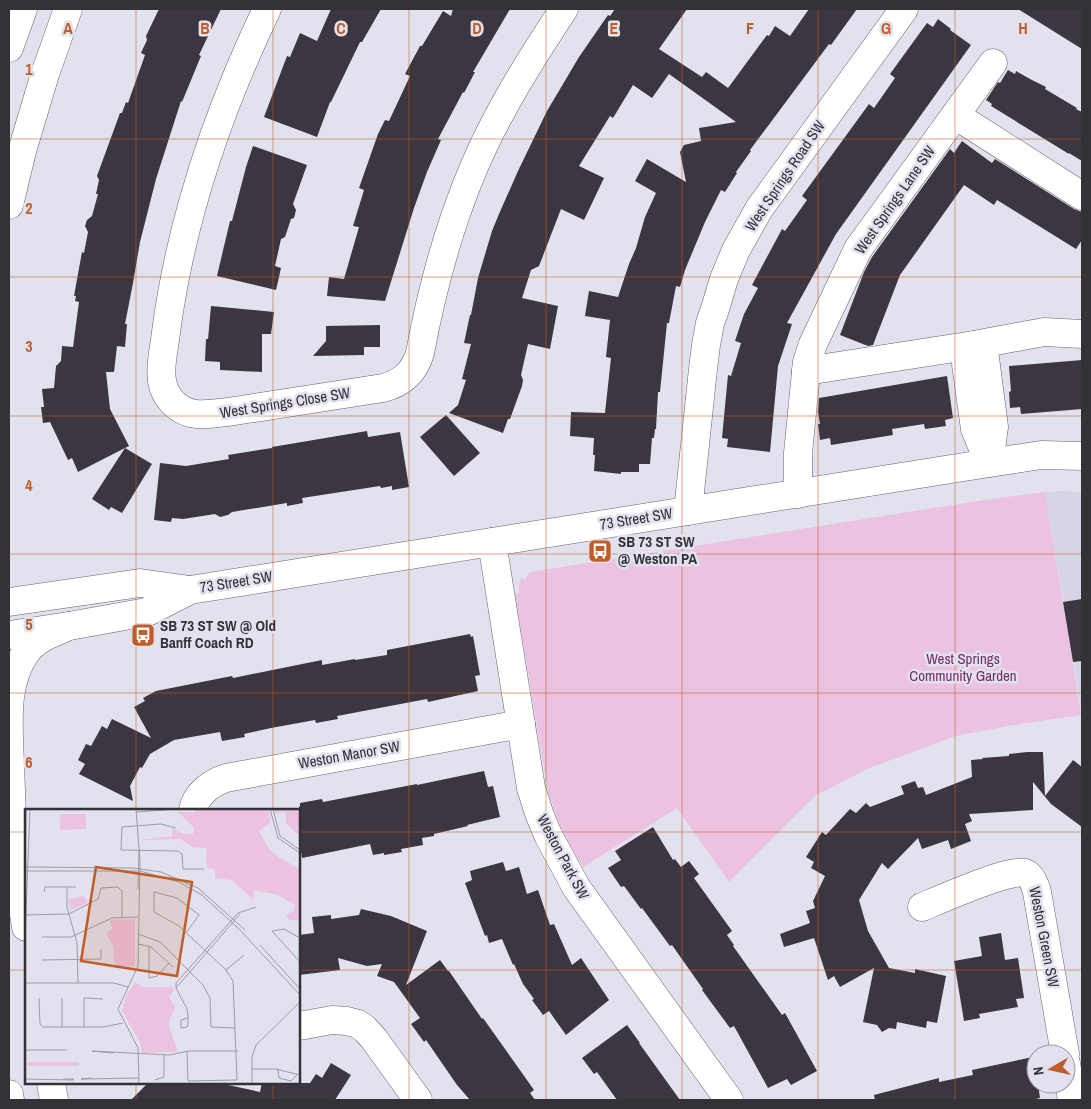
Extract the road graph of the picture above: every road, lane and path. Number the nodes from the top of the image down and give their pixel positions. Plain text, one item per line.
1 (23, 9) edge
2 (68, 9) edge
3 (268, 9) edge
4 (564, 9) edge
5 (904, 9) edge
6 (9, 48) edge
7 (993, 63) dead end
8 (955, 115) junction
9 (1082, 196) edge
10 (9, 204) edge
11 (1082, 334) edge
12 (974, 345) junction
13 (806, 371) junction
14 (1082, 456) edge
15 (989, 463) junction
16 (798, 494) junction
17 (688, 511) junction
18 (492, 542) junction
19 (190, 590) junction
20 (9, 602) edge
21 (70, 626) junction
22 (9, 635) edge
23 (521, 724) junction
24 (193, 809) edge
25 (11, 830) edge
26 (922, 907) dead end
27 (25, 921) edge
28 (300, 1026) edge
29 (1062, 1044) edge
30 (51, 1084) edge
31 (9, 1094) edge
32 (10, 1100) edge
33 (54, 1100) edge
34 (418, 1100) edge
35 (729, 1100) edge

1 - 6 street
2 - 10 street
3 - 4 street, West Springs Close SW
5 - 17 street, West Springs Road SW
7 - 8 street, West Springs Lane SW
8 - 9 street
8 - 13 street, West Springs Lane SW
11 - 12 street
12 - 13 street
12 - 15 street
13 - 16 street, West Springs Lane SW
14 - 15 street, 73 Street SW
15 - 16 street, 73 Street SW
16 - 17 street, 73 Street SW
17 - 18 street, 73 Street SW
18 - 19 street, 73 Street SW
18 - 23 street, Weston Park SW
19 - 20 street, 73 Street SW
19 - 21 street, 73 Street SW
21 - 22 street, 73 Street SW
21 - 25 street
23 - 24 street, Weston Manor SW
23 - 35 street, Weston Park SW
25 - 27 street
26 - 29 street, Weston Green SW
28 - 34 street
30 - 33 street
31 - 32 street

